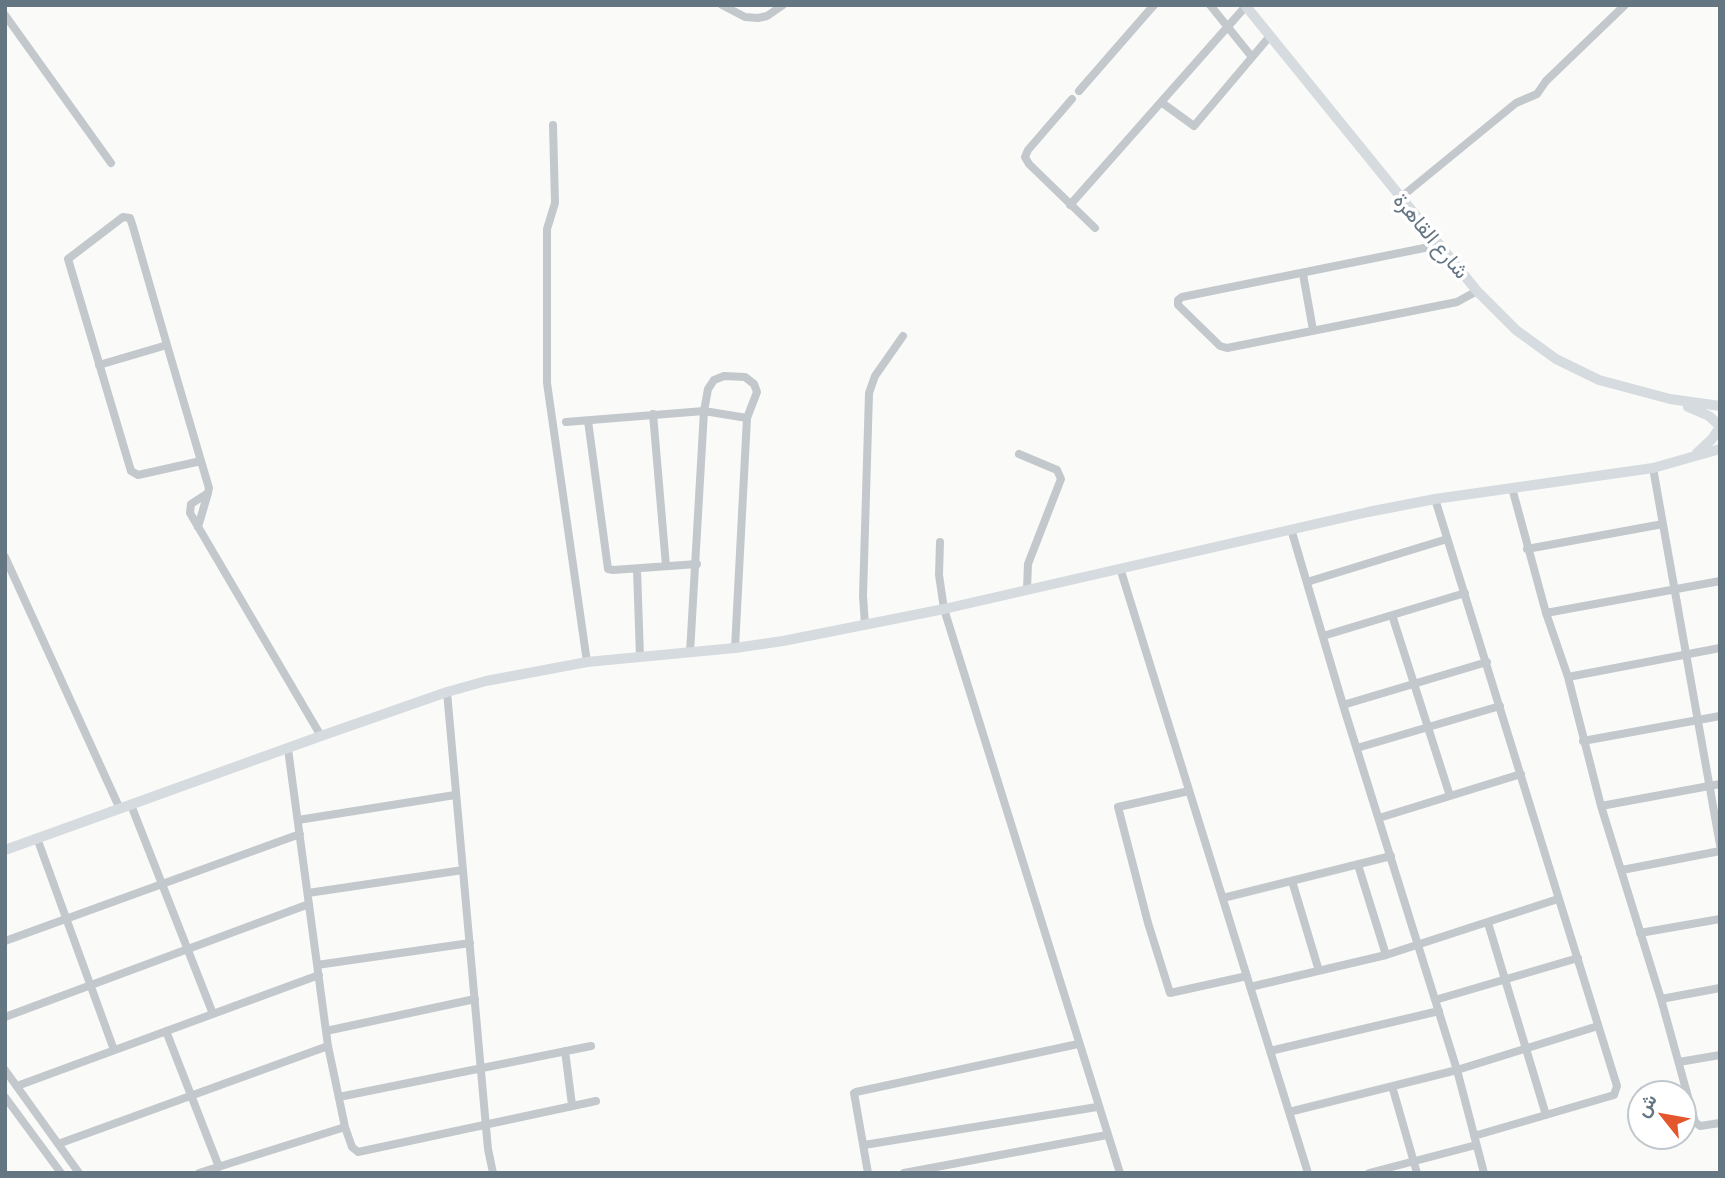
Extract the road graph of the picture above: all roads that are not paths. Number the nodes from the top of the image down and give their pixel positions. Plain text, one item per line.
1 (722, 5) edge
2 (783, 5) edge
3 (1154, 5) edge
4 (1210, 5) edge
5 (1625, 5) edge
6 (1245, 6) edge
7 (5, 15) edge
8 (1227, 26) junction
9 (1270, 36) junction
10 (1252, 57) junction
11 (1079, 91) dead end
12 (1072, 99) dead end
13 (1161, 102) junction
14 (553, 125) dead end
15 (111, 163) dead end
16 (1400, 198) junction
17 (1070, 205) junction
18 (1094, 228) dead end
19 (1439, 246) junction
20 (1303, 274) junction
21 (1477, 291) junction
22 (1313, 330) junction
23 (903, 336) dead end
24 (167, 345) junction
25 (99, 365) junction
26 (1670, 399) junction
27 (1720, 406) edge
28 (704, 411) junction
29 (653, 414) junction
30 (747, 418) junction
31 (588, 421) junction
32 (566, 422) dead end
33 (1720, 426) edge
34 (1720, 449) edge
35 (1019, 454) dead end
36 (1688, 458) junction
37 (201, 461) junction
38 (1653, 468) junction
39 (1512, 488) junction
40 (208, 492) junction
41 (1435, 499) junction
42 (1663, 524) junction
43 (198, 527) junction
44 (1291, 529) junction
45 (1447, 538) junction
46 (940, 542) dead end
47 (1527, 549) junction
48 (5, 557) edge
49 (697, 564) junction
50 (666, 566) junction
51 (1120, 568) junction
52 (637, 569) junction
53 (1720, 581) edge
54 (1307, 582) junction
55 (1027, 589) junction
56 (1674, 589) junction
57 (1465, 593) junction
58 (944, 609) junction
59 (1546, 613) junction
60 (1392, 615) junction
61 (864, 625) junction
62 (1322, 636) junction
63 (1720, 648) edge
64 (735, 649) junction
65 (690, 653) junction
66 (1686, 654) junction
67 (640, 657) junction
68 (1487, 662) junction
69 (587, 663) junction
70 (1568, 677) junction
71 (1414, 684) junction
72 (447, 692) junction
73 (1343, 705) junction
74 (1500, 706) junction
75 (1720, 716) edge
76 (1698, 720) junction
77 (1427, 727) junction
78 (321, 736) junction
79 (1583, 741) junction
80 (1357, 748) junction
81 (288, 749) junction
82 (1521, 774) junction
83 (1720, 784) edge
84 (1709, 786) junction
85 (1189, 791) junction
86 (455, 795) junction
87 (1450, 796) junction
88 (1601, 806) junction
89 (125, 807) junction
90 (1379, 818) junction
91 (298, 820) junction
92 (300, 834) junction
93 (37, 838) junction
94 (1720, 845) edge
95 (5, 850) edge
96 (1720, 851) edge
97 (1391, 856) junction
98 (1358, 865) junction
99 (463, 870) junction
100 (1622, 870) junction
101 (1292, 881) junction
102 (162, 884) junction
103 (308, 893) junction
104 (1223, 898) junction
105 (1558, 899) junction
106 (309, 904) junction
107 (65, 919) junction
108 (1720, 919) edge
109 (1488, 923) junction
110 (1640, 933) junction
111 (5, 941) edge
112 (470, 943) junction
113 (1418, 946) junction
114 (187, 950) junction
115 (1386, 955) junction
116 (1578, 958) junction
117 (317, 965) junction
118 (1319, 971) junction
119 (318, 975) junction
120 (1247, 976) junction
121 (1504, 980) junction
122 (90, 986) junction
123 (1250, 987) junction
124 (1720, 988) edge
125 (475, 999) junction
126 (1661, 999) junction
127 (1435, 1000) junction
128 (1439, 1011) junction
129 (213, 1014) junction
130 (5, 1017) edge
131 (1598, 1026) junction
132 (166, 1031) junction
133 (326, 1031) junction
134 (1078, 1044) junction
135 (328, 1046) junction
136 (591, 1046) dead end
137 (1526, 1048) junction
138 (114, 1051) junction
139 (565, 1051) junction
140 (1270, 1051) junction
141 (1720, 1055) edge
142 (1679, 1062) junction
143 (481, 1069) junction
144 (1457, 1069) junction
145 (5, 1070) edge
146 (17, 1086) junction
147 (1392, 1086) junction
148 (191, 1096) junction
149 (5, 1097) edge
150 (339, 1097) junction
151 (596, 1101) dead end
152 (572, 1105) junction
153 (1097, 1107) junction
154 (1289, 1112) junction
155 (1546, 1115) junction
156 (486, 1123) junction
157 (1720, 1123) edge
158 (345, 1127) junction
159 (1107, 1135) junction
160 (1475, 1141) junction
161 (58, 1144) junction
162 (864, 1145) junction
163 (1414, 1162) junction
164 (219, 1167) junction
165 (61, 1173) edge
166 (79, 1173) edge
167 (199, 1173) edge
168 (494, 1173) edge
169 (868, 1173) edge
170 (904, 1173) edge
171 (1120, 1173) edge
172 (1308, 1173) edge
173 (1369, 1173) edge
174 (1417, 1173) edge
175 (1485, 1173) edge

1 - 2 street
3 - 11 street
4 - 8 street
5 - 16 street
6 - 8 street
6 - 9 main road, شارع القاهرة
7 - 15 street
8 - 10 street
8 - 13 street
9 - 10 street
9 - 16 main road, شارع القاهرة
10 - 13 street
12 - 17 street
13 - 17 street
14 - 69 street
16 - 19 main road, شارع القاهرة
17 - 18 street
19 - 20 street
19 - 21 main road, شارع القاهرة
20 - 22 street
20 - 22 street
21 - 22 street
21 - 26 main road, شارع القاهرة
23 - 61 street
24 - 25 street
24 - 25 street
24 - 37 street
25 - 37 street
26 - 27 main road, شارع القاهرة
26 - 33 main road, شارع القاهرة
28 - 29 street
28 - 30 street
28 - 30 street
28 - 49 street
29 - 31 street
29 - 50 street
30 - 64 street
31 - 32 street
31 - 52 street
33 - 36 main road
34 - 36 main road
35 - 55 street
36 - 38 main road
37 - 40 street
38 - 39 main road
38 - 42 street
39 - 41 main road
39 - 47 street
40 - 43 street
40 - 43 street
41 - 44 main road
41 - 45 street
42 - 47 street
42 - 56 street
43 - 78 street
44 - 51 main road
44 - 54 street
45 - 54 street
45 - 57 street
46 - 58 street
47 - 59 street
48 - 89 street
49 - 50 street
49 - 65 street
50 - 52 street
51 - 55 main road
51 - 85 street
52 - 67 street
53 - 56 street
54 - 62 street
55 - 58 main road
56 - 59 street
56 - 66 street
57 - 60 street
57 - 68 street
58 - 61 main road
58 - 134 street
59 - 70 street
60 - 62 street
60 - 71 street
61 - 64 main road
62 - 73 street
63 - 66 street
64 - 65 main road
65 - 67 main road
66 - 70 street
66 - 76 street
67 - 69 main road
68 - 71 street
68 - 74 street
69 - 72 main road
70 - 79 street
71 - 73 street
71 - 77 street
72 - 78 main road
72 - 86 street
73 - 80 street
74 - 77 street
74 - 82 street
75 - 76 street
76 - 79 street
76 - 84 street
77 - 80 street
77 - 87 street
78 - 81 main road
79 - 88 street
80 - 90 street
81 - 89 main road
81 - 91 street
82 - 87 street
82 - 105 street
83 - 84 street
84 - 88 street
84 - 94 street
85 - 104 street
85 - 120 street
86 - 91 street
86 - 99 street
87 - 90 street
88 - 100 street
89 - 93 main road
89 - 102 street
90 - 97 street
91 - 92 street
92 - 102 street
92 - 103 street
93 - 95 main road
93 - 107 street
96 - 100 street
97 - 98 street
97 - 113 street
98 - 101 street
98 - 115 street
99 - 103 street
99 - 112 street
100 - 110 street
101 - 104 street
101 - 118 street
102 - 107 street
102 - 114 street
103 - 106 street
104 - 120 street
105 - 109 street
105 - 116 street
106 - 114 street
106 - 117 street
107 - 111 street
107 - 122 street
108 - 110 street
109 - 113 street
109 - 121 street
110 - 126 street
112 - 117 street
112 - 125 street
113 - 115 street
113 - 127 street
114 - 122 street
114 - 129 street
115 - 118 street
116 - 121 street
116 - 131 street
117 - 119 street
118 - 123 street
119 - 129 street
119 - 133 street
120 - 123 street
121 - 127 street
121 - 137 street
122 - 130 street
122 - 138 street
123 - 140 street
124 - 126 street
125 - 133 street
125 - 143 street
126 - 142 street
127 - 128 street
128 - 140 street
128 - 144 street
129 - 132 street
131 - 137 street
131 - 155 street
132 - 138 street
132 - 148 street
133 - 135 street
134 - 153 street
134 - 162 street
135 - 148 street
135 - 150 street
136 - 139 street
137 - 144 street
137 - 155 street
138 - 146 street
139 - 143 street
139 - 152 street
140 - 154 street
141 - 142 street
142 - 157 street
143 - 150 street
143 - 156 street
144 - 147 street
144 - 160 street
145 - 146 street
146 - 161 street
147 - 154 street
147 - 163 street
148 - 161 street
148 - 164 street
149 - 165 street
150 - 158 street
151 - 152 street
152 - 156 street
153 - 159 street
153 - 162 street
154 - 172 street
155 - 160 street
156 - 158 street
156 - 168 street
158 - 164 street
159 - 170 street
159 - 171 street
160 - 163 street
160 - 175 street
161 - 166 street
162 - 169 street
163 - 173 street
163 - 174 street
164 - 167 street

